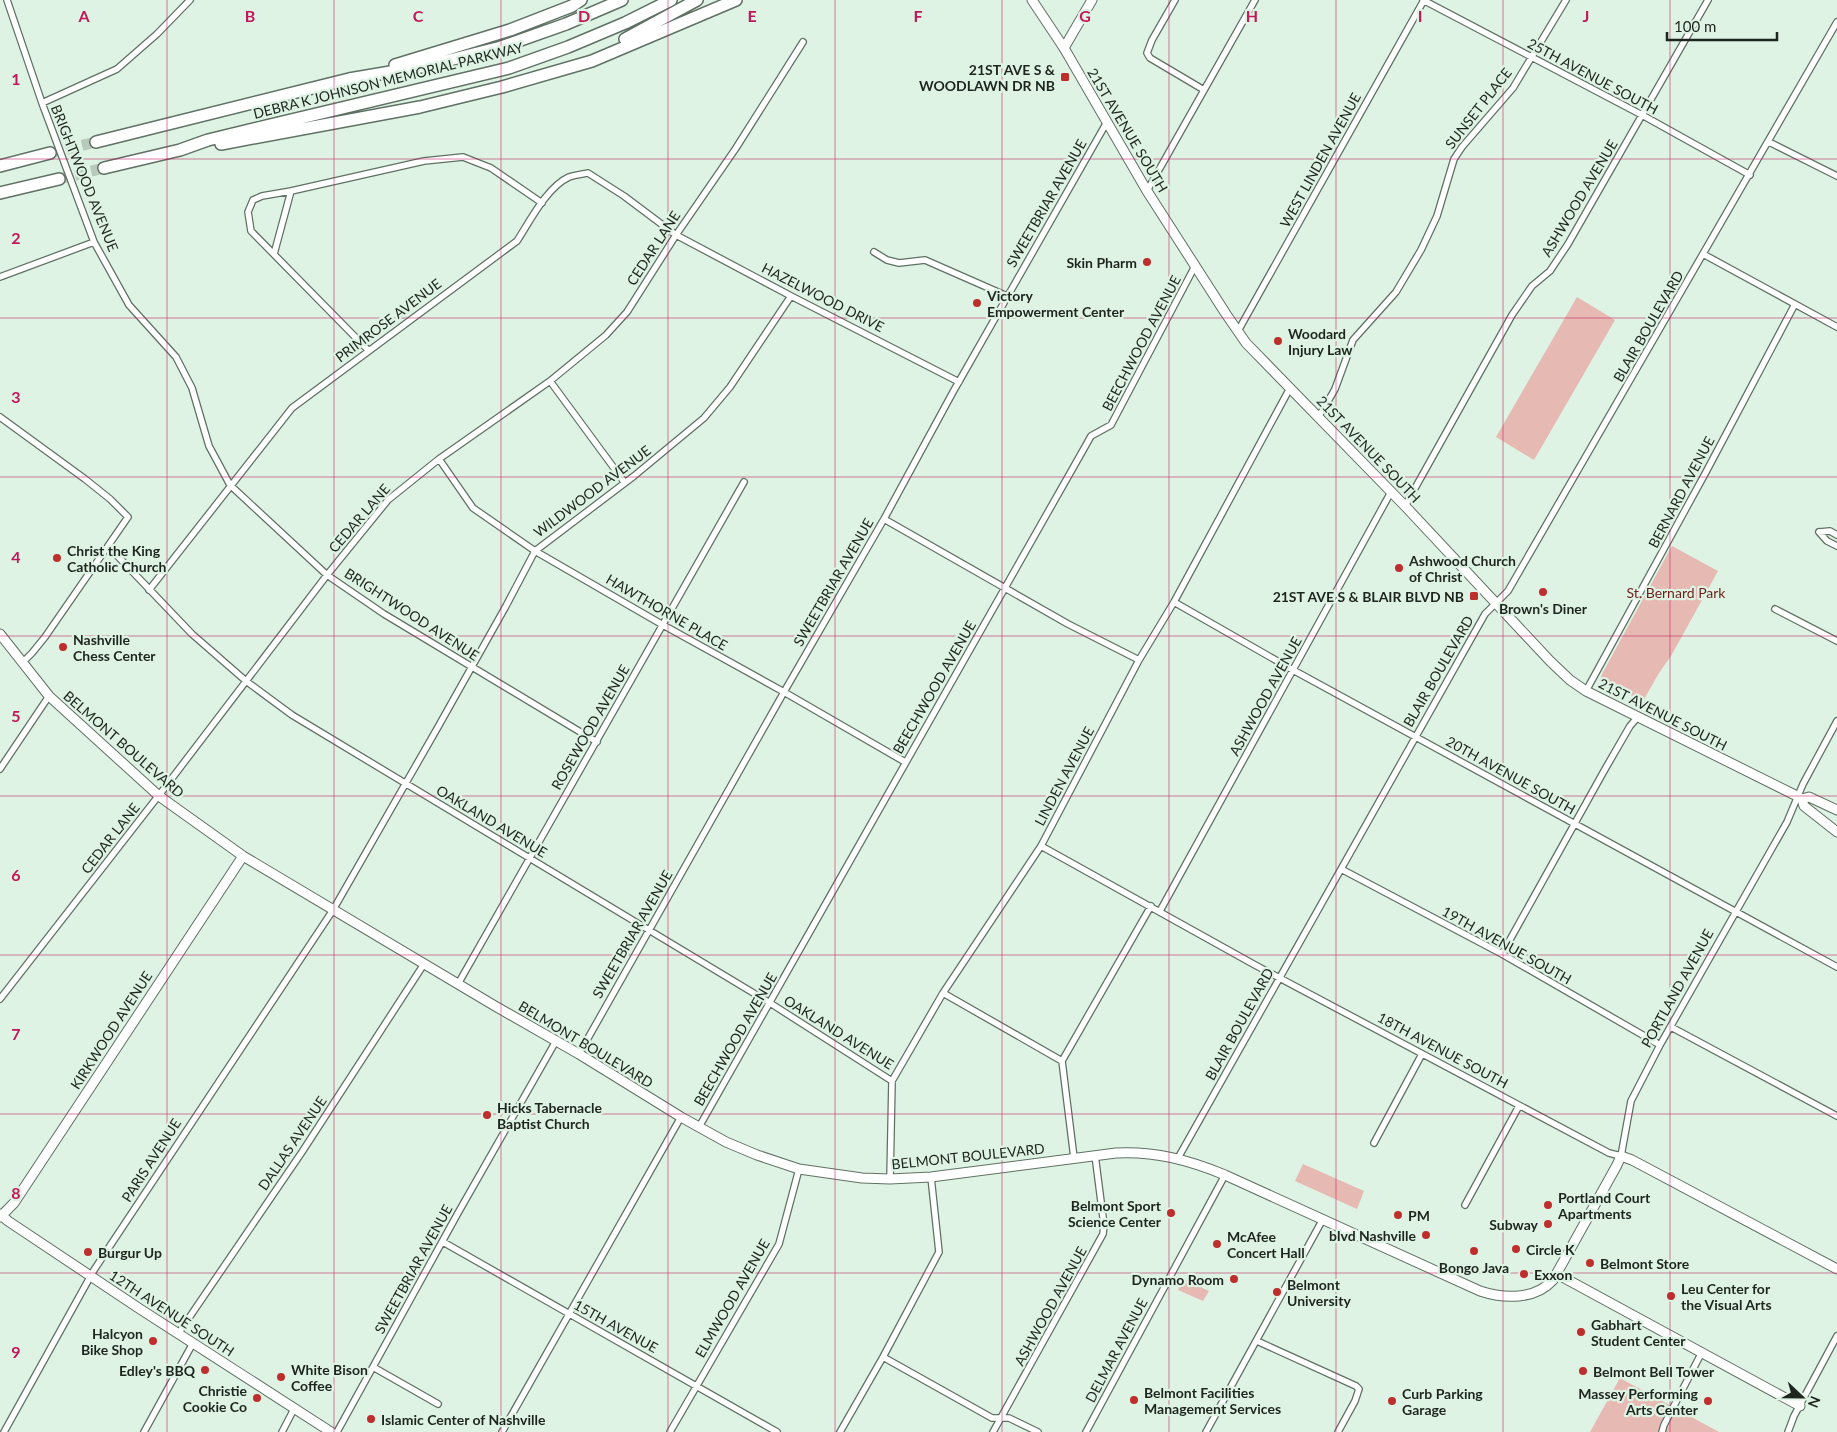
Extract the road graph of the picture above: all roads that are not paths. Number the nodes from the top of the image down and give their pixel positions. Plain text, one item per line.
1 (7, 0) edge
2 (190, 0) edge
3 (581, 0) edge
4 (622, 0) edge
5 (671, 0) edge
6 (697, 0) edge
7 (736, 0) edge
8 (1032, 0) edge
9 (1092, 0) edge
10 (1175, 0) edge
11 (1255, 0) edge
12 (1424, 0) edge
13 (1566, 0) edge
14 (1708, 0) edge
15 (1837, 22) edge
16 (803, 42) dead end
17 (1064, 48) junction
18 (1532, 58) junction
19 (349, 79) junction
20 (502, 87) junction
21 (1204, 90) junction
22 (42, 103) junction
23 (1642, 115) junction
24 (1107, 122) junction
25 (96, 142) tunnel mouth
26 (1769, 142) junction
27 (180, 150) junction
28 (50, 153) tunnel mouth
29 (0, 166) edge
30 (104, 168) tunnel mouth
31 (1750, 175) junction
32 (1837, 176) edge
33 (59, 179) tunnel mouth
34 (291, 191) junction
35 (1148, 191) junction
36 (0, 193) edge
37 (542, 203) junction
38 (676, 235) junction
39 (94, 242) junction
40 (874, 252) dead end
41 (274, 254) junction
42 (1703, 254) junction
43 (1196, 266) junction
44 (0, 276) edge
45 (790, 296) junction
46 (1008, 296) junction
47 (1795, 304) junction
48 (1837, 327) edge
49 (1238, 332) junction
50 (368, 350) junction
51 (550, 381) junction
52 (959, 382) junction
53 (1290, 388) junction
54 (1318, 416) junction
55 (0, 417) edge
56 (439, 459) junction
57 (744, 482) dead end
58 (625, 483) junction
59 (230, 485) junction
60 (1391, 492) junction
61 (1405, 506) junction
62 (884, 519) junction
63 (1837, 535) edge
64 (108, 546) junction
65 (1837, 546) edge
66 (535, 551) junction
67 (328, 575) junction
68 (1004, 588) junction
69 (149, 590) junction
70 (1174, 602) junction
71 (1496, 604) junction
72 (1775, 609) dead end
73 (663, 625) junction
74 (0, 634) edge
75 (1837, 641) edge
76 (1140, 660) junction
77 (22, 663) junction
78 (472, 667) junction
79 (1293, 670) junction
80 (246, 682) junction
81 (1586, 691) junction
82 (784, 692) junction
83 (49, 696) junction
84 (1637, 718) junction
85 (1837, 721) edge
86 (1414, 736) junction
87 (597, 742) junction
88 (905, 762) junction
89 (0, 769) edge
90 (405, 784) junction
91 (159, 796) junction
92 (1799, 797) junction
93 (1837, 810) edge
94 (1574, 824) junction
95 (1834, 829) edge
96 (1837, 837) edge
97 (1041, 846) junction
98 (243, 856) junction
99 (530, 859) junction
100 (1341, 869) junction
101 (1151, 906) junction
102 (333, 910) junction
103 (1160, 911) junction
104 (1736, 912) junction
105 (650, 930) junction
106 (1502, 954) junction
107 (424, 964) junction
108 (1837, 967) edge
109 (1279, 977) junction
110 (458, 984) junction
111 (943, 993) junction
112 (0, 999) edge
113 (770, 1002) junction
114 (1671, 1027) junction
115 (556, 1042) junction
116 (1660, 1046) junction
117 (579, 1054) junction
118 (1422, 1054) junction
119 (1062, 1061) junction
120 (892, 1081) junction
121 (1519, 1106) junction
122 (1837, 1116) edge
123 (681, 1117) junction
124 (699, 1127) junction
125 (1374, 1143) dead end
126 (1095, 1155) junction
127 (1621, 1156) junction
128 (1074, 1158) junction
129 (1178, 1158) junction
130 (800, 1169) junction
131 (1225, 1175) junction
132 (930, 1177) junction
133 (890, 1179) junction
134 (1465, 1205) dead end
135 (1, 1216) edge
136 (1323, 1219) junction
137 (443, 1242) junction
138 (1837, 1269) edge
139 (1557, 1274) junction
140 (90, 1275) junction
141 (569, 1314) junction
142 (178, 1334) junction
143 (1837, 1336) edge
144 (1257, 1341) junction
145 (192, 1342) junction
146 (1702, 1352) junction
147 (883, 1357) junction
148 (373, 1367) junction
149 (696, 1385) junction
150 (438, 1404) dead end
151 (1800, 1406) junction
152 (294, 1409) junction
153 (1001, 1418) junction
154 (4, 1432) edge
155 (144, 1432) edge
156 (282, 1432) edge
157 (331, 1432) edge
158 (337, 1432) edge
159 (502, 1432) edge
160 (670, 1432) edge
161 (777, 1432) edge
162 (840, 1432) edge
163 (993, 1432) edge
164 (1038, 1432) edge
165 (1086, 1432) edge
166 (1206, 1432) edge
167 (1338, 1432) edge
168 (1662, 1432) edge
169 (1788, 1432) edge

1 - 22 street, BRIGHTWOOD AVENUE
2 - 22 street
3 - 19 highway
4 - 19 highway, DEBRA K JOHNSON MEMORIAL PARKWAY
5 - 27 highway, DEBRA K JOHNSON MEMORIAL PARKWAY
6 - 20 highway
7 - 20 highway
8 - 17 street, 21ST AVENUE SOUTH
9 - 17 street
10 - 21 street
11 - 21 street
12 - 18 street, 25TH AVENUE SOUTH
12 - 49 street, WEST LINDEN AVENUE
13 - 18 street, SUNSET PLACE
14 - 23 street, ASHWOOD AVENUE
15 - 26 street, BLAIR BOULEVARD
16 - 38 street, CEDAR LANE
17 - 24 street, 21ST AVENUE SOUTH
18 - 23 street, 25TH AVENUE SOUTH
18 - 54 street, SUNSET PLACE
19 - 25 highway, DEBRA K JOHNSON MEMORIAL PARKWAY
20 - 27 highway
21 - 35 street
22 - 39 street, BRIGHTWOOD AVENUE
23 - 31 street, 25TH AVENUE SOUTH
23 - 61 street, ASHWOOD AVENUE
24 - 35 street, 21ST AVENUE SOUTH
24 - 46 street, SWEETBRIAR AVENUE
26 - 31 street, BLAIR BOULEVARD
26 - 32 street
27 - 30 highway, DEBRA K JOHNSON MEMORIAL PARKWAY
28 - 29 highway
31 - 42 street, BLAIR BOULEVARD
33 - 36 highway
34 - 37 street
34 - 41 street
34 - 41 street
35 - 43 street, 21ST AVENUE SOUTH
37 - 38 street, PRIMROSE AVENUE
37 - 50 street, PRIMROSE AVENUE
38 - 45 street, HAZELWOOD DRIVE
38 - 51 street, CEDAR LANE
39 - 44 street
39 - 59 street, BRIGHTWOOD AVENUE
40 - 46 street
41 - 50 street
42 - 47 street
42 - 71 street, BLAIR BOULEVARD
43 - 49 street, 21ST AVENUE SOUTH
43 - 68 street, BEECHWOOD AVENUE
45 - 52 street, HAZELWOOD DRIVE
45 - 58 street, WILDWOOD AVENUE
46 - 52 street, SWEETBRIAR AVENUE
47 - 48 street
47 - 81 street, BERNARD AVENUE
49 - 53 street, 21ST AVENUE SOUTH
50 - 59 street, PRIMROSE AVENUE
51 - 56 street, CEDAR LANE
51 - 58 street
52 - 62 street, SWEETBRIAR AVENUE
53 - 54 street, 21ST AVENUE SOUTH
53 - 70 street, LINDEN AVENUE
54 - 60 street, 21ST AVENUE SOUTH
55 - 64 street
56 - 66 street, HAWTHORNE PLACE
56 - 67 street, CEDAR LANE
57 - 73 street, ROSEWOOD AVENUE
58 - 66 street, WILDWOOD AVENUE
59 - 67 street, BRIGHTWOOD AVENUE
59 - 69 street, PRIMROSE AVENUE
60 - 61 street, 21ST AVENUE SOUTH
60 - 79 street, ASHWOOD AVENUE
61 - 71 street, 21ST AVENUE SOUTH
62 - 68 street
62 - 82 street, SWEETBRIAR AVENUE
63 - 65 street
64 - 69 street, OAKLAND AVENUE
64 - 77 street
66 - 73 street, HAWTHORNE PLACE
66 - 78 street, WILDWOOD AVENUE
67 - 78 street, BRIGHTWOOD AVENUE
67 - 80 street, CEDAR LANE
68 - 76 street
68 - 88 street, BEECHWOOD AVENUE
69 - 80 street, OAKLAND AVENUE
70 - 76 street, LINDEN AVENUE
70 - 79 street, 20TH AVENUE SOUTH
71 - 81 street, 21ST AVENUE SOUTH
71 - 86 street, BLAIR BOULEVARD
72 - 75 street
73 - 82 street, HAWTHORNE PLACE
73 - 87 street, ROSEWOOD AVENUE
74 - 77 street, BELMONT BOULEVARD
76 - 97 street, LINDEN AVENUE
77 - 83 street, BELMONT BOULEVARD
78 - 87 street, BRIGHTWOOD AVENUE
78 - 90 street, WILDWOOD AVENUE
79 - 86 street, 20TH AVENUE SOUTH
79 - 103 street, ASHWOOD AVENUE
80 - 90 street, OAKLAND AVENUE
80 - 91 street, CEDAR LANE
81 - 84 street, 21ST AVENUE SOUTH
82 - 88 street, HAWTHORNE PLACE
82 - 105 street, SWEETBRIAR AVENUE
83 - 89 street
83 - 91 street, BELMONT BOULEVARD
84 - 92 street, 21ST AVENUE SOUTH
84 - 94 street
85 - 92 street, PORTLAND AVENUE
86 - 94 street, 20TH AVENUE SOUTH
86 - 100 street, BLAIR BOULEVARD
87 - 99 street, ROSEWOOD AVENUE
88 - 113 street, BEECHWOOD AVENUE
90 - 99 street, OAKLAND AVENUE
90 - 102 street, WILDWOOD AVENUE
91 - 98 street, BELMONT BOULEVARD
91 - 112 street, CEDAR LANE
92 - 93 street, 21ST AVENUE SOUTH
92 - 95 street, 21ST AVENUE SOUTH
92 - 104 street, PORTLAND AVENUE
94 - 104 street, 20TH AVENUE SOUTH
94 - 106 street
95 - 96 street, 21ST AVENUE SOUTH
97 - 101 street, 18TH AVENUE SOUTH
97 - 111 street, LINDEN AVENUE
98 - 102 street, BELMONT BOULEVARD
98 - 135 street, KIRKWOOD AVENUE
99 - 105 street, OAKLAND AVENUE
99 - 110 street, ROSEWOOD AVENUE
100 - 106 street, 19TH AVENUE SOUTH
100 - 109 street, BLAIR BOULEVARD
101 - 103 street, 18TH AVENUE SOUTH
101 - 119 street
102 - 107 street, BELMONT BOULEVARD
102 - 140 street, PARIS AVENUE
103 - 109 street, 18TH AVENUE SOUTH
104 - 108 street, 20TH AVENUE SOUTH
104 - 114 street, PORTLAND AVENUE
105 - 113 street, OAKLAND AVENUE
105 - 117 street, SWEETBRIAR AVENUE
106 - 116 street, 19TH AVENUE SOUTH
107 - 110 street, BELMONT BOULEVARD
107 - 142 street, DALLAS AVENUE
109 - 118 street, 18TH AVENUE SOUTH
109 - 129 street, BLAIR BOULEVARD
110 - 115 street, BELMONT BOULEVARD
111 - 119 street
111 - 120 street, LINDEN AVENUE
113 - 120 street, OAKLAND AVENUE
113 - 124 street, BEECHWOOD AVENUE
114 - 116 street, PORTLAND AVENUE
114 - 122 street
115 - 117 street, BELMONT BOULEVARD
115 - 137 street, SWEETBRIAR AVENUE
116 - 127 street, PORTLAND AVENUE
117 - 123 street, BELMONT BOULEVARD
118 - 121 street, 18TH AVENUE SOUTH
118 - 125 street
119 - 128 street
120 - 133 street, LINDEN AVENUE
121 - 127 street, 18TH AVENUE SOUTH
121 - 134 street
123 - 124 street, BELMONT BOULEVARD
123 - 141 street, BEECHWOOD AVENUE
124 - 130 street, BELMONT BOULEVARD
126 - 128 street, BELMONT BOULEVARD
126 - 129 street, BELMONT BOULEVARD
126 - 153 street, ASHWOOD AVENUE
127 - 138 street, 18TH AVENUE SOUTH
127 - 139 street, PORTLAND AVENUE
128 - 132 street, BELMONT BOULEVARD
129 - 131 street, BELMONT BOULEVARD
130 - 133 street, BELMONT BOULEVARD
130 - 149 street, ELMWOOD AVENUE
131 - 136 street, BELMONT BOULEVARD
131 - 165 street, DELMAR AVENUE
132 - 133 street, BELMONT BOULEVARD
132 - 147 street
135 - 140 street, 12TH AVENUE SOUTH
136 - 139 street, BELMONT BOULEVARD
136 - 144 street
137 - 141 street, 15TH AVENUE
137 - 148 street, SWEETBRIAR AVENUE
139 - 146 street
140 - 142 street, 12TH AVENUE SOUTH
140 - 154 street, PARIS AVENUE
141 - 149 street, 15TH AVENUE
141 - 159 street, BEECHWOOD AVENUE
142 - 145 street, 12TH AVENUE SOUTH
143 - 151 street
144 - 166 street
144 - 167 street
145 - 152 street, 12TH AVENUE SOUTH
145 - 155 street
146 - 151 street
146 - 168 street
147 - 153 street
147 - 162 street
148 - 150 street
148 - 158 street, SWEETBRIAR AVENUE
149 - 160 street, ELMWOOD AVENUE
149 - 161 street, 15TH AVENUE
151 - 169 street
152 - 156 street
152 - 157 street, 12TH AVENUE SOUTH
153 - 163 street, ASHWOOD AVENUE
153 - 164 street

